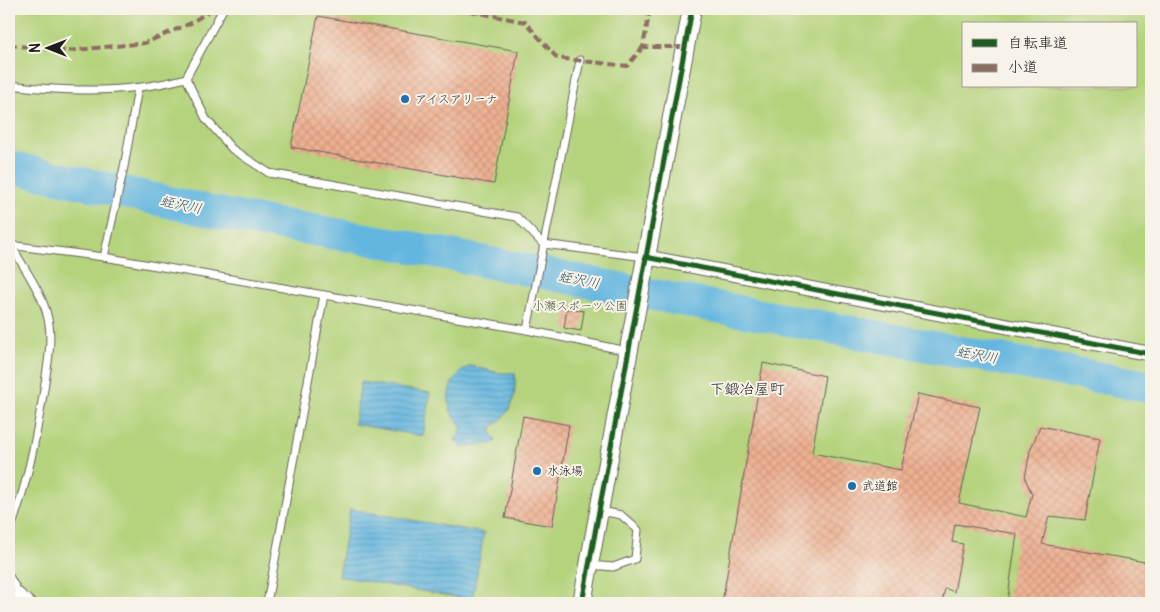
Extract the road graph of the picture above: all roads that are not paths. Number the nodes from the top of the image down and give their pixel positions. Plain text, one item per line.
1 (223, 9) edge
2 (692, 9) edge
3 (580, 60) dead end
4 (186, 78) junction
5 (9, 85) edge
6 (138, 88) junction
7 (543, 244) junction
8 (10, 245) edge
9 (104, 257) junction
10 (644, 264) junction
11 (324, 295) junction
12 (526, 330) junction
13 (628, 352) junction
14 (1151, 354) edge
15 (599, 510) junction
16 (9, 533) edge
17 (590, 565) junction
18 (9, 576) edge
19 (9, 595) edge
20 (29, 601) edge
21 (267, 603) edge
22 (582, 603) edge

1 - 4 lane
2 - 10 street
3 - 7 lane
4 - 6 lane
4 - 7 lane
5 - 6 lane
6 - 9 lane
7 - 10 lane
7 - 12 lane
8 - 9 lane
8 - 16 lane
9 - 11 lane
10 - 13 street
10 - 14 street
11 - 12 lane
11 - 21 lane
12 - 13 lane
13 - 15 street
15 - 17 street
15 - 17 lane
17 - 22 street
18 - 20 lane
19 - 20 lane

